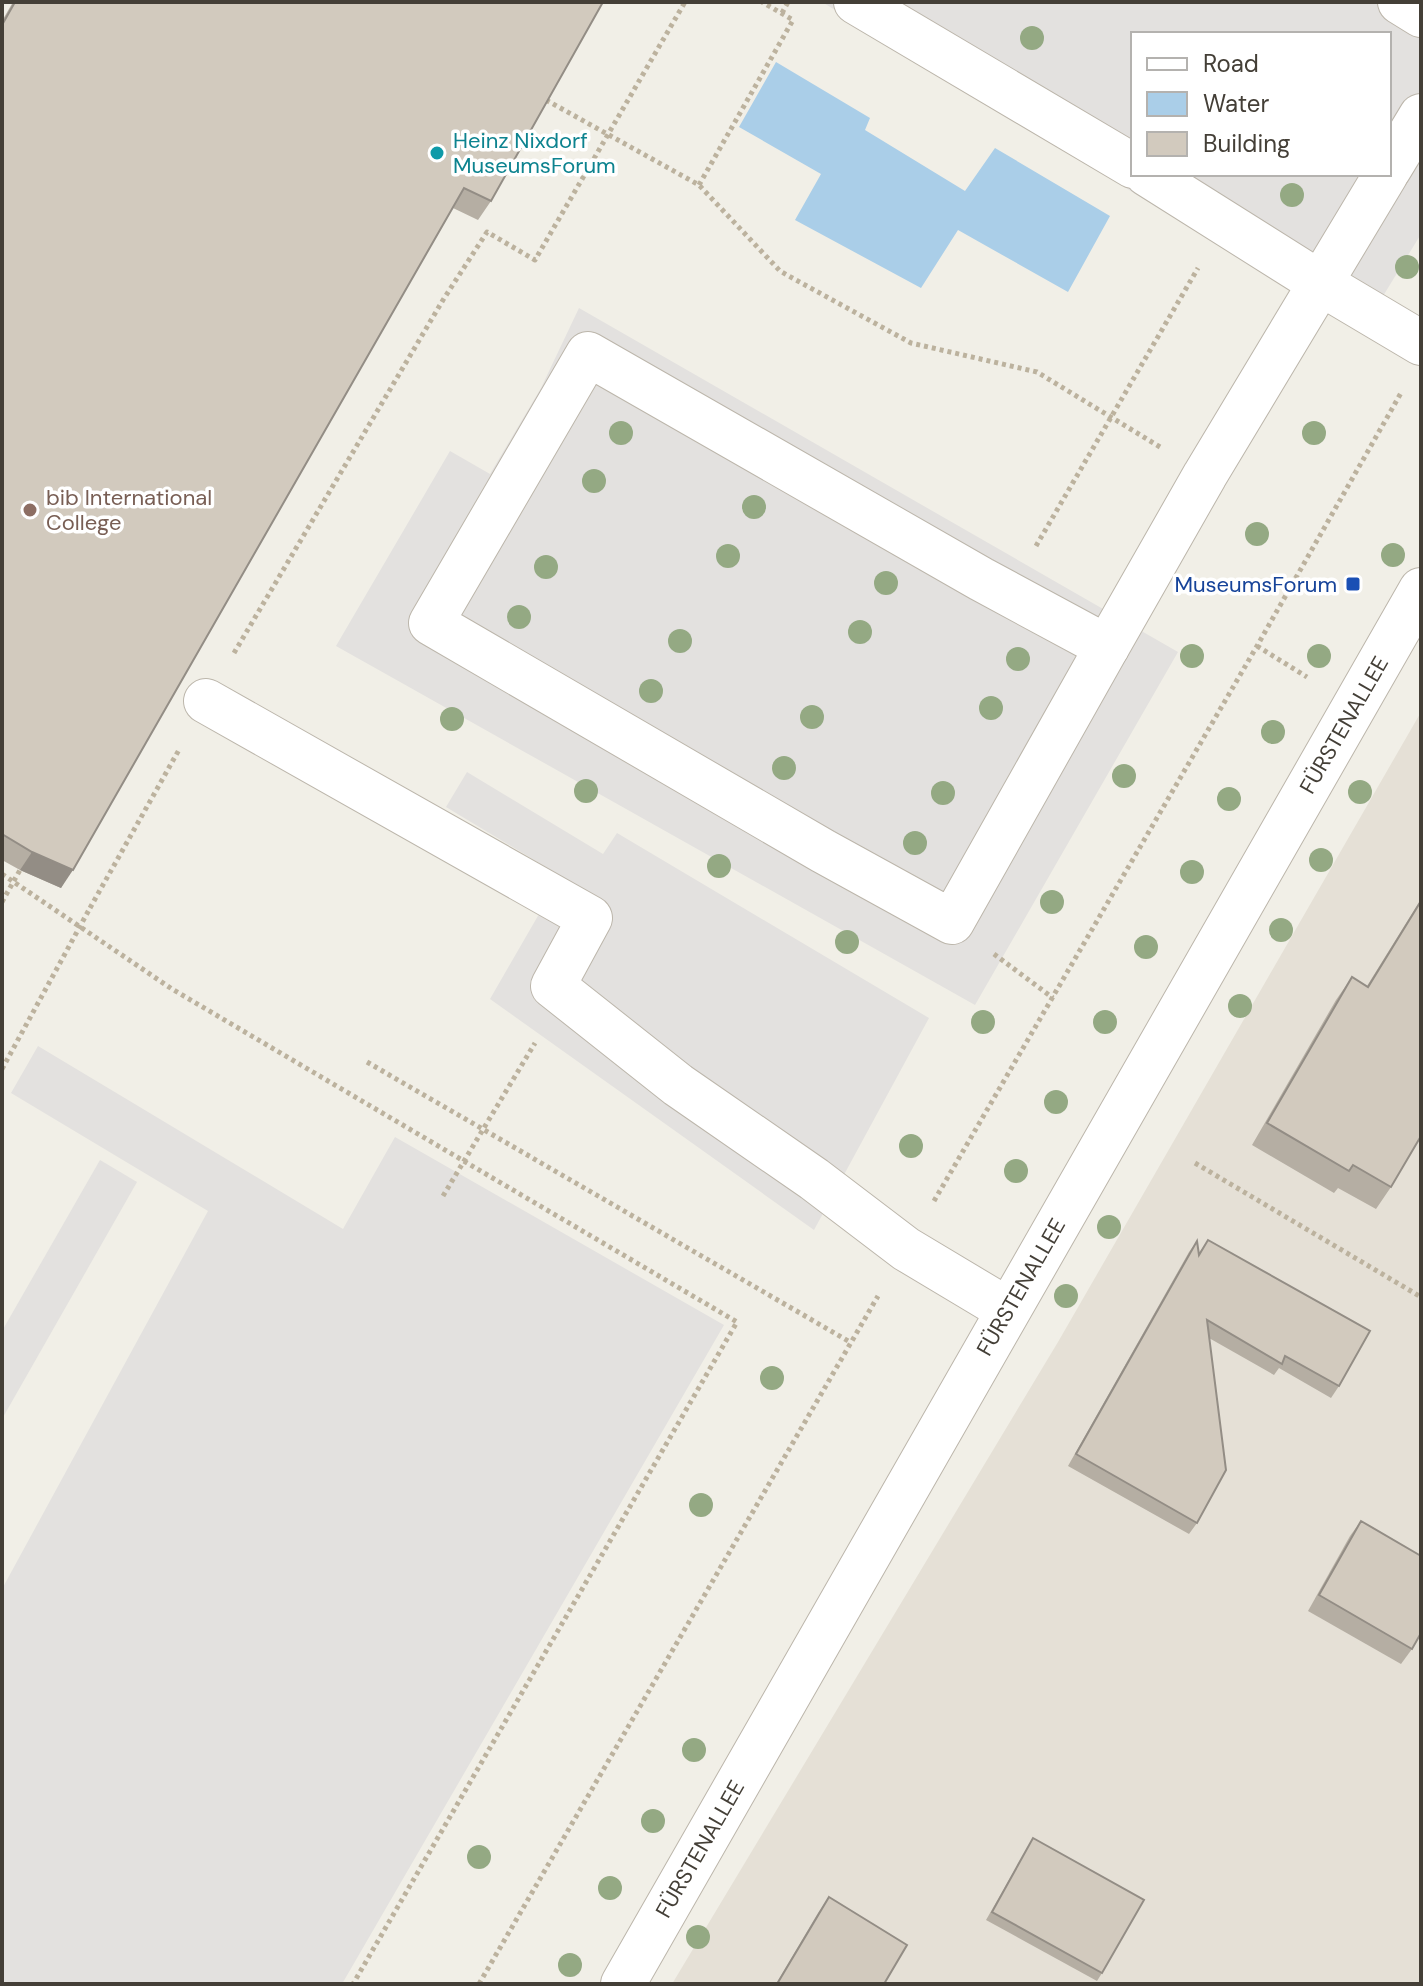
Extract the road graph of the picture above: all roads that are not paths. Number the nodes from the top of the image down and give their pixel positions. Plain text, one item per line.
1 (856, 2) edge
2 (1400, 2) edge
3 (1421, 15) edge
4 (1421, 116) edge
5 (1131, 165) edge
6 (1391, 167) edge
7 (1150, 176) edge
8 (1386, 176) edge
9 (1320, 283) junction
10 (1421, 343) edge
11 (1421, 590) edge
12 (1107, 647) junction
13 (206, 701) road end
14 (1008, 1310) junction
15 (623, 1984) edge

1 - 5 street
2 - 3 street
4 - 6 street
7 - 9 street
8 - 9 street
9 - 10 street
9 - 12 street
11 - 14 street, FÜRSTENALLEE
12 - 12 street
13 - 14 street
14 - 15 street, FÜRSTENALLEE

